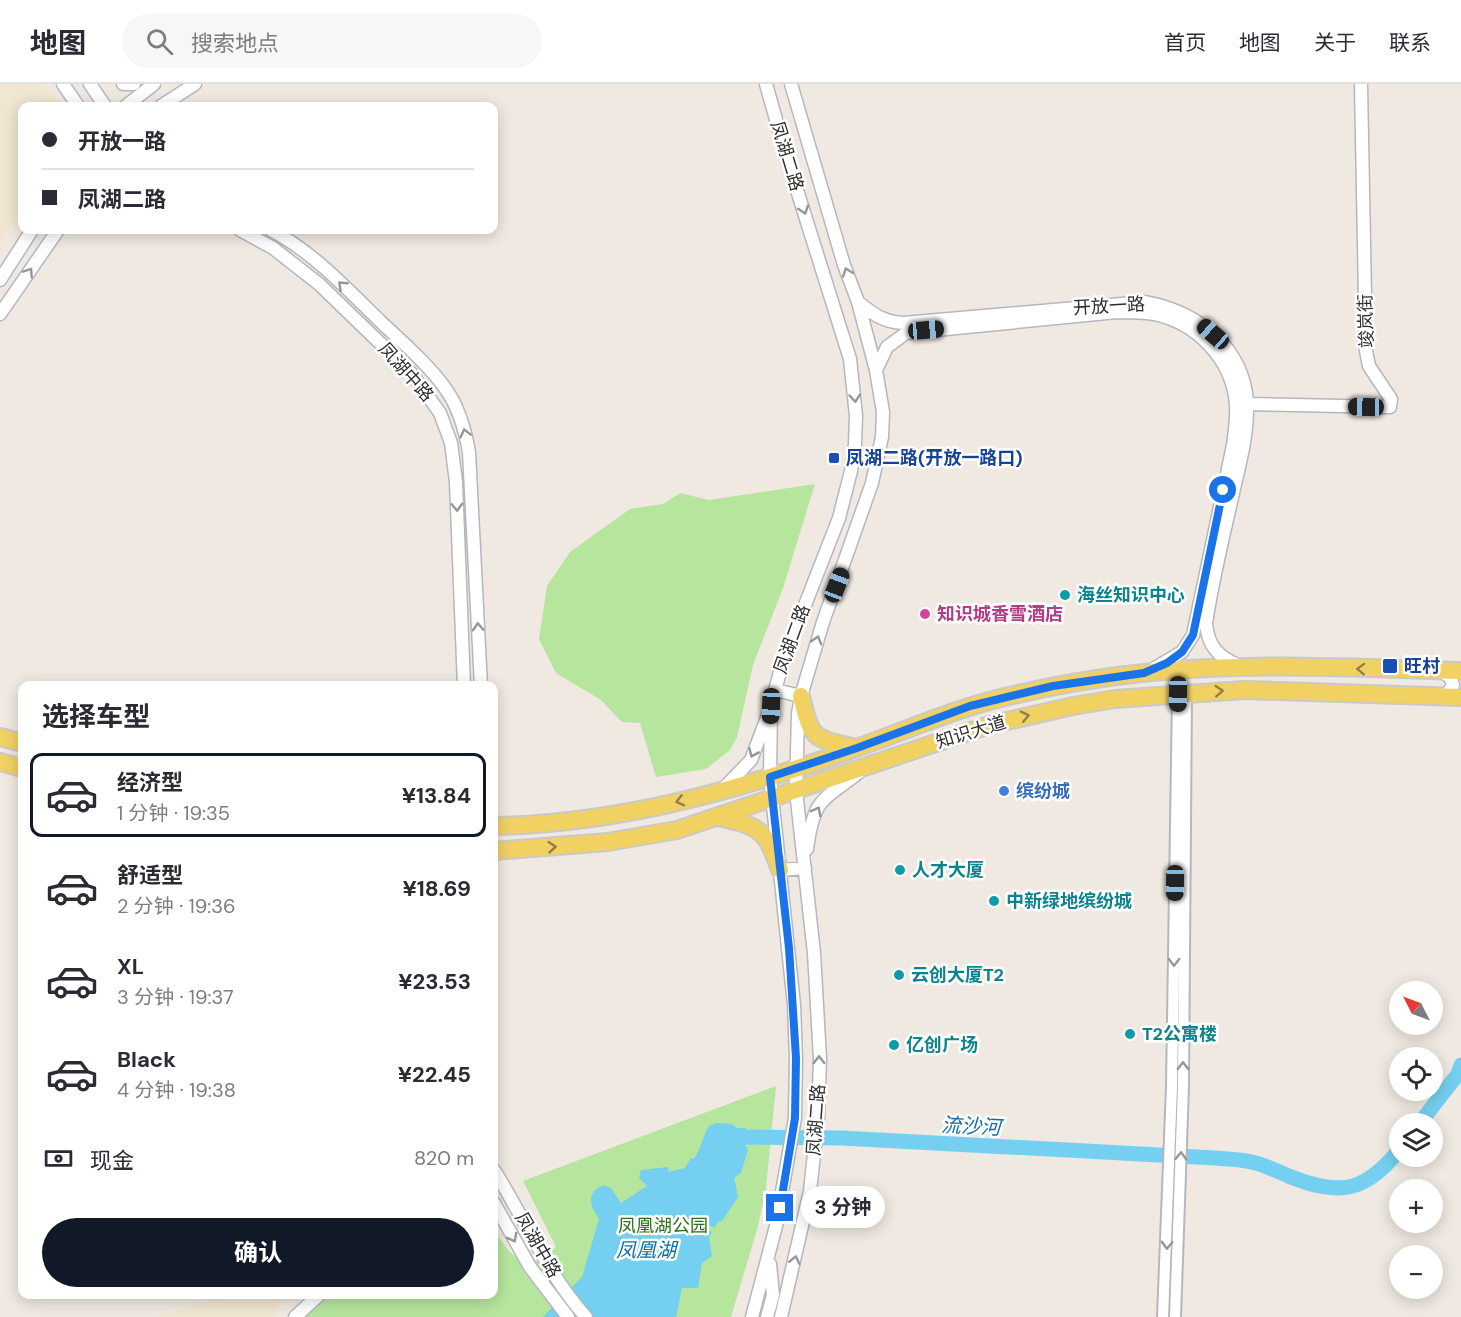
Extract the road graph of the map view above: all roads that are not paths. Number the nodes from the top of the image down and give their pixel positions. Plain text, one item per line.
1 (63, 84) edge
2 (90, 84) edge
3 (123, 84) edge
4 (134, 84) edge
5 (153, 84) edge
6 (195, 84) edge
7 (1361, 84) edge
8 (791, 85) edge
9 (766, 87) edge
10 (181, 88) edge
11 (75, 102) edge
12 (102, 102) edge
13 (131, 102) edge
14 (165, 102) edge
15 (172, 102) edge
16 (29, 234) edge
17 (54, 234) edge
18 (247, 234) edge
19 (278, 234) edge
20 (2, 275) edge
21 (858, 302) junction
22 (0, 314) edge
23 (876, 370) junction
24 (1246, 404) junction
25 (1240, 667) junction
26 (1441, 671) junction
27 (1461, 671) edge
28 (1144, 673) junction
29 (464, 681) edge
30 (481, 681) edge
31 (775, 690) junction
32 (1182, 694) junction
33 (801, 696) junction
34 (1439, 696) junction
35 (1461, 697) edge
36 (771, 706) junction
37 (0, 737) edge
38 (18, 742) edge
39 (857, 748) junction
40 (0, 762) edge
41 (870, 765) junction
42 (18, 767) edge
43 (796, 768) junction
44 (770, 777) junction
45 (796, 790) junction
46 (721, 791) junction
47 (772, 798) junction
48 (717, 816) junction
49 (498, 823) edge
50 (498, 850) edge
51 (805, 868) junction
52 (780, 870) junction
53 (498, 1177) edge
54 (1174, 1187) junction
55 (513, 1201) junction
56 (498, 1207) edge
57 (498, 1213) edge
58 (769, 1253) junction
59 (315, 1299) edge
60 (295, 1317) edge
61 (568, 1317) edge
62 (586, 1317) edge
63 (752, 1317) edge
64 (767, 1317) edge
65 (781, 1317) edge
66 (1163, 1317) edge
67 (1175, 1317) edge

1 - 11 street
2 - 12 street
3 - 4 street
5 - 13 street
6 - 10 street
7 - 24 street, 竣岚街
21 -> 8 street, 凤湖二路
9 -> 31 street, 凤湖二路
10 - 14 street
10 - 15 street
16 - 20 street
22 -> 17 street
18 -> 29 street, 凤湖中路
30 -> 19 street, 凤湖中路
21 - 23 street, 凤湖二路
21 - 24 street, 开放一路
23 - 28 street, 开放一路
33 -> 23 street, 凤湖二路
24 - 25 street, 开放一路
26 -> 25 main road, 知识大道
25 - 28 main road, 知识大道
26 - 27 main road, 知识大道
26 - 34 street
28 - 39 main road, 知识大道
31 - 33 street
31 - 36 street, 凤湖二路
32 -> 34 main road, 知识大道
41 -> 32 main road, 知识大道
32 - 54 street
33 - 39 main road
33 - 43 street, 凤湖二路
34 - 35 main road, 知识大道
36 - 44 street, 凤湖二路
36 -> 46 street
37 - 38 main road
39 - 43 main road, 知识大道
40 - 42 main road
41 - 45 main road, 知识大道
51 -> 41 street
43 - 44 main road, 知识大道
43 - 45 street, 凤湖二路
44 - 46 main road, 知识大道
44 - 47 street, 凤湖二路
45 - 47 main road, 知识大道
45 - 51 street, 凤湖二路
46 -> 49 main road, 知识大道
47 - 48 main road, 知识大道
47 - 52 street, 凤湖二路
50 -> 48 main road, 知识大道
48 - 52 main road
51 - 52 street
65 -> 51 street, 凤湖二路
52 - 58 street, 凤湖二路
53 - 55 street, 凤湖中路
54 -> 66 street
54 - 67 street
55 - 56 street
55 - 62 street, 凤湖中路
57 -> 61 street, 凤湖中路
58 - 63 street, 凤湖二路
58 - 64 street
59 - 60 street

